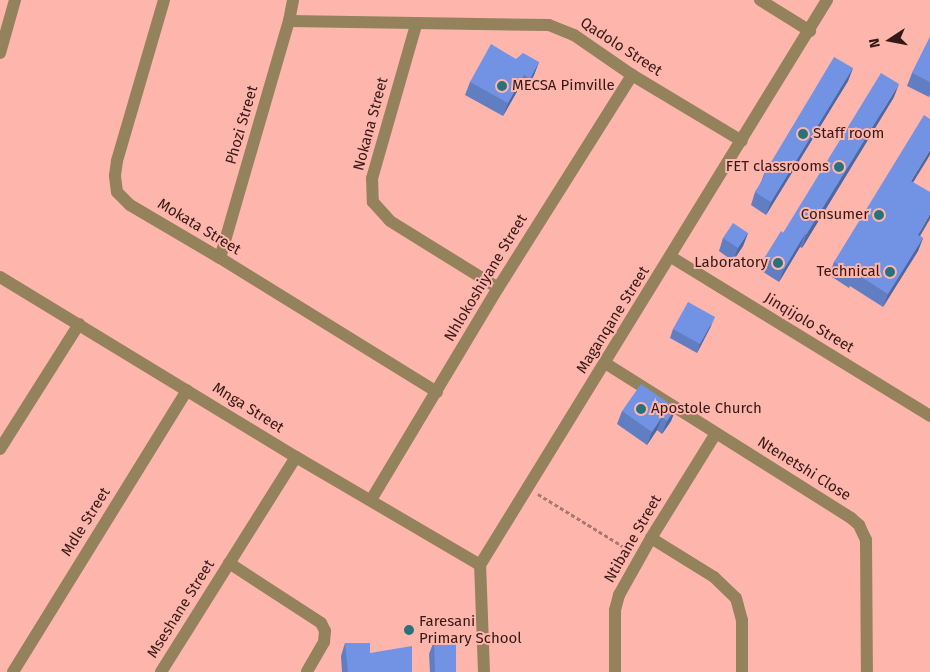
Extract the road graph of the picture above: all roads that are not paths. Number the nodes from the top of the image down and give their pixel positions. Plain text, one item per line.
1 (15, 0) edge
2 (164, 0) edge
3 (293, 0) edge
4 (760, 0) edge
5 (827, 0) edge
6 (289, 21) junction
7 (416, 25) junction
8 (810, 31) junction
9 (0, 53) edge
10 (632, 74) junction
11 (742, 141) junction
12 (671, 257) junction
13 (220, 258) junction
14 (0, 277) edge
15 (498, 288) junction
16 (79, 324) junction
17 (605, 363) junction
18 (187, 390) junction
19 (437, 392) junction
20 (930, 416) edge
21 (716, 433) junction
22 (0, 449) edge
23 (296, 457) junction
24 (371, 500) junction
25 (651, 538) junction
26 (229, 563) junction
27 (480, 565) junction
28 (13, 672) edge
29 (161, 672) edge
30 (308, 672) edge
31 (484, 672) edge
32 (615, 672) edge
33 (742, 672) edge
34 (866, 672) edge

1 - 9 street
2 - 13 street, Mokata Street
3 - 6 street, Phozi Street
4 - 8 street
5 - 8 street, Maganqane Street
6 - 7 street, Qadolo Street
6 - 13 street, Phozi Street
7 - 10 street, Qadolo Street
7 - 15 street, Nokana Street
8 - 11 street, Maganqane Street
10 - 11 street, Qadolo Street
10 - 15 street, Nhlokoshiyane Street
11 - 12 street, Maganqane Street
12 - 17 street, Maganqane Street
12 - 20 street, Jinqijolo Street
13 - 19 street, Mokata Street
14 - 16 street, Mnga Street
15 - 19 street, Nhlokoshiyane Street
16 - 18 street, Mnga Street
16 - 22 street
17 - 21 street, Ntenetshi Close
17 - 27 street, Maganqane Street
18 - 23 street, Mnga Street
18 - 28 street, Mdle Street
19 - 24 street, Nhlokoshiyane Street
21 - 25 street, Ntibane Street
21 - 34 street, Ntenetshi Close
23 - 24 street, Mnga Street
23 - 26 street, Mseshane Street
24 - 27 street, Mnga Street
25 - 32 street, Ntibane Street
25 - 33 street
26 - 29 street, Mseshane Street
26 - 30 street, Mseshane Street
27 - 31 street

